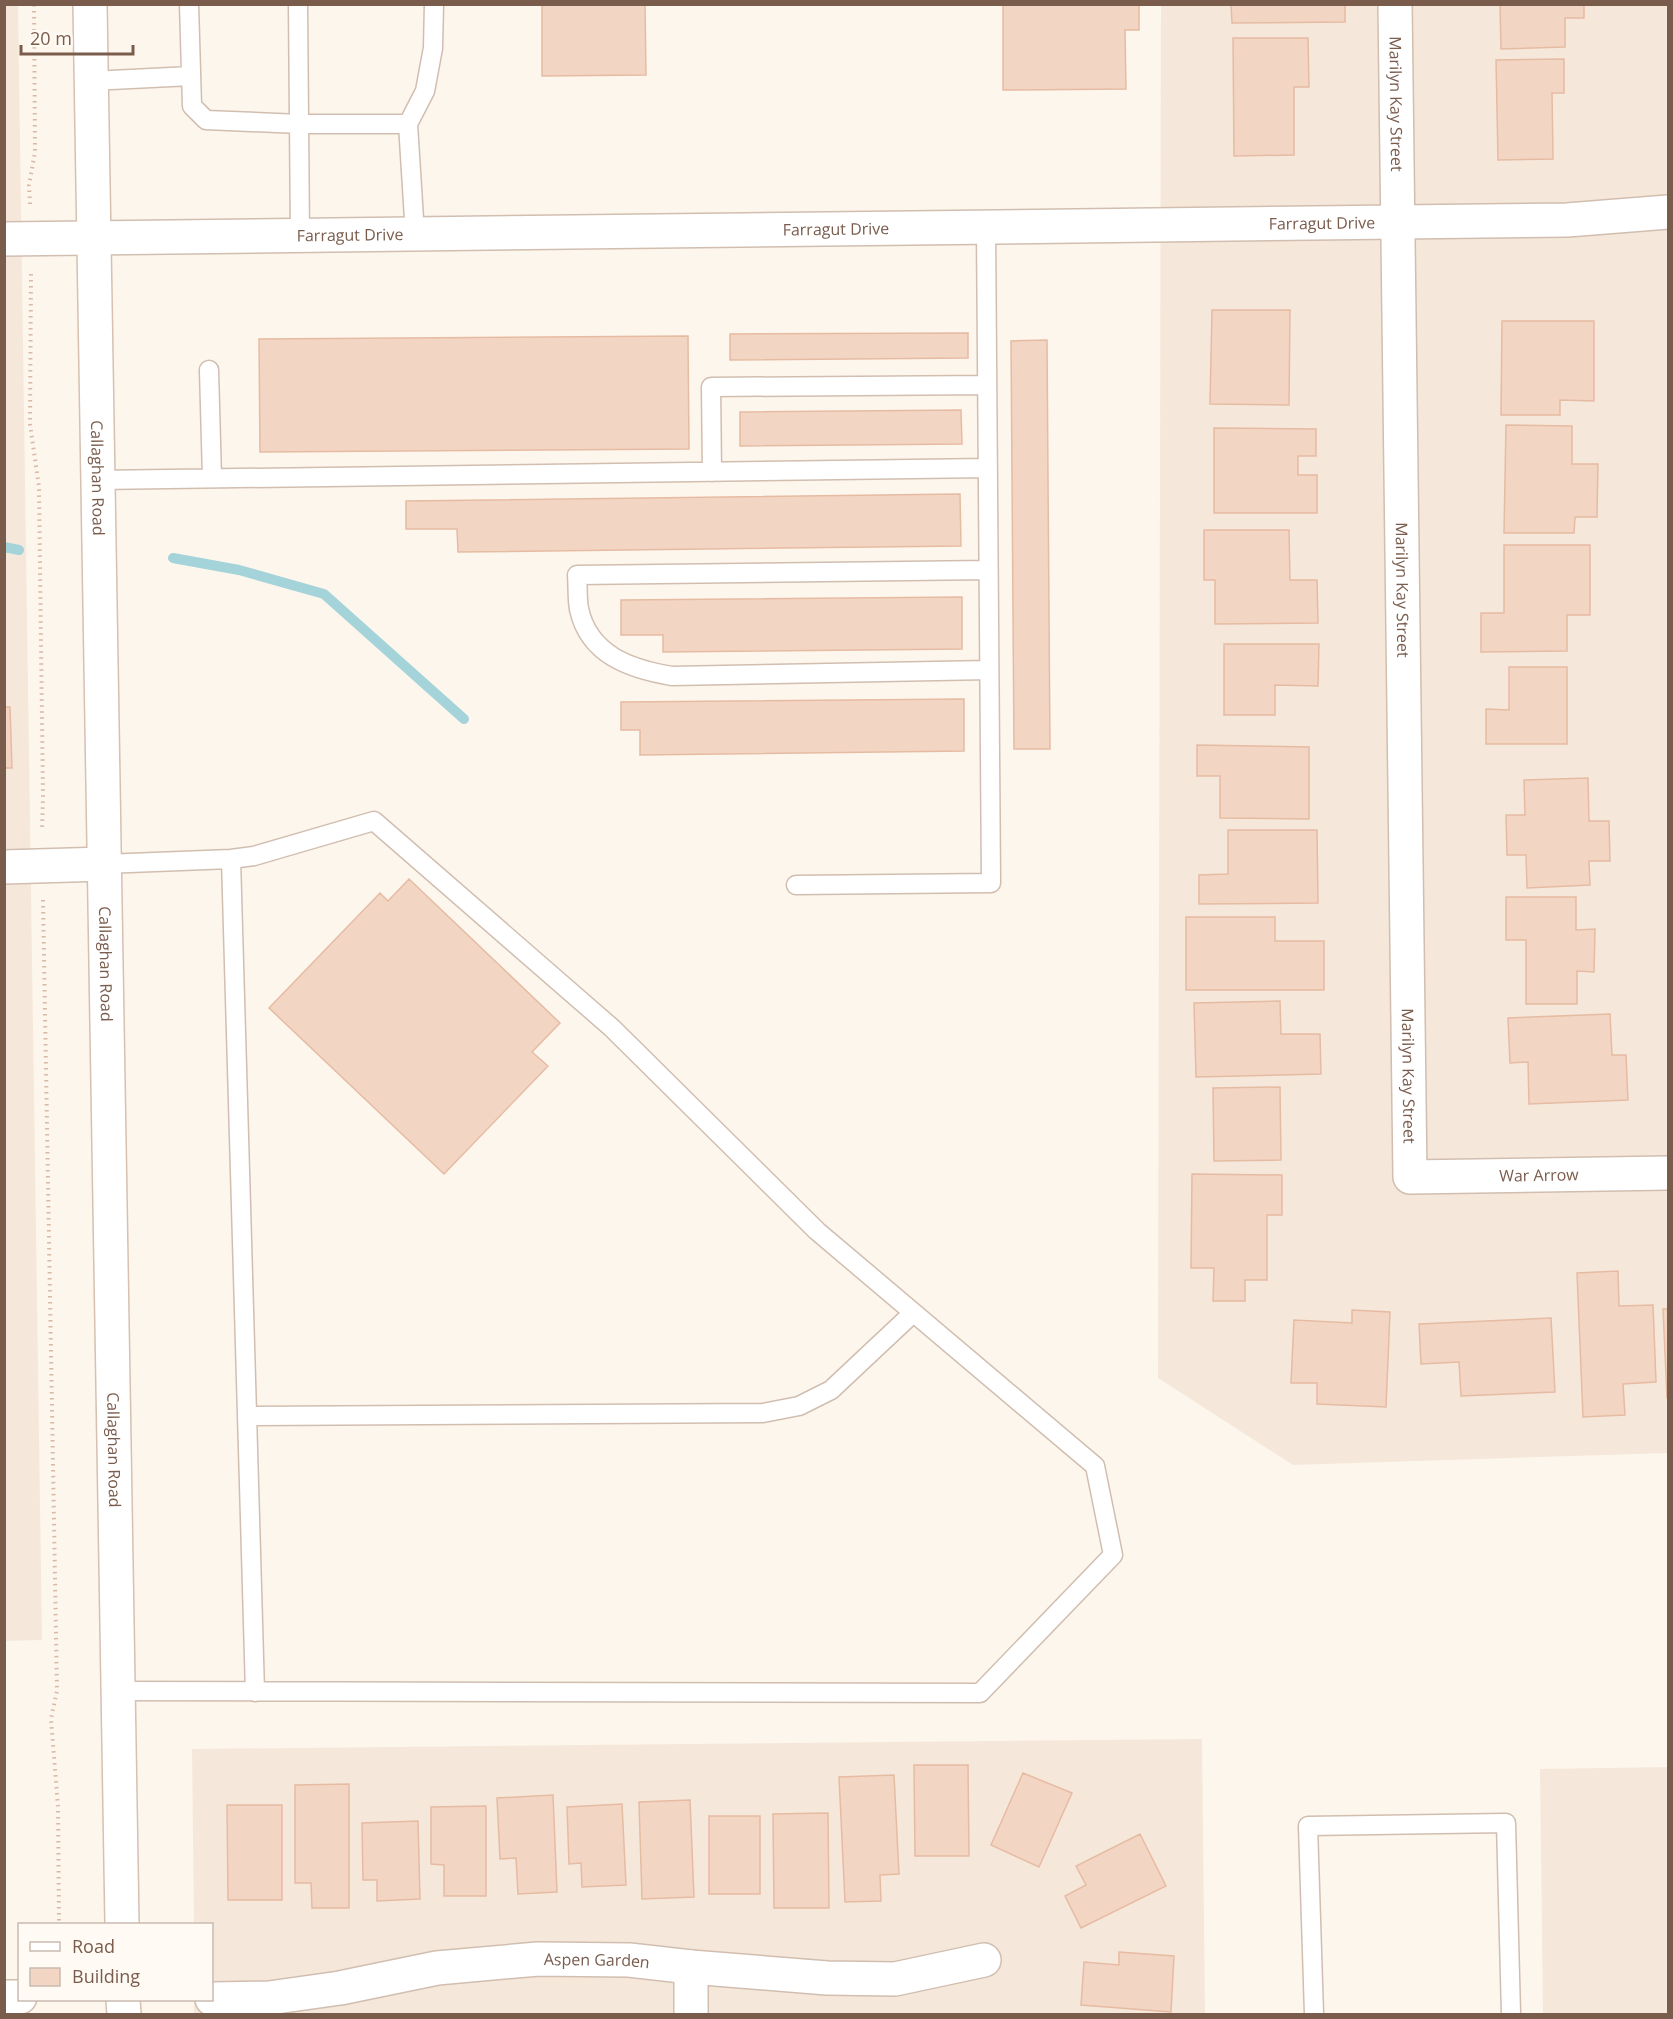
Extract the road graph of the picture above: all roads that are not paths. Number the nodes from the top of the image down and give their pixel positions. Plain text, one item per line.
1 (90, 4) edge
2 (189, 4) edge
3 (298, 4) edge
4 (434, 4) edge
5 (1395, 4) edge
6 (190, 76) junction
7 (91, 81) junction
8 (300, 124) junction
9 (408, 124) junction
10 (1668, 212) edge
11 (1398, 222) junction
12 (986, 227) junction
13 (415, 235) junction
14 (300, 236) junction
15 (94, 238) junction
16 (4, 239) edge
17 (209, 370) dead end
18 (987, 385) junction
19 (987, 468) junction
20 (712, 472) junction
21 (212, 478) junction
22 (98, 480) junction
23 (988, 570) junction
24 (989, 670) junction
25 (231, 859) junction
26 (104, 864) junction
27 (4, 867) edge
28 (796, 885) dead end
29 (1668, 1173) edge
30 (1410, 1177) joint
31 (913, 1313) junction
32 (247, 1416) junction
33 (118, 1691) junction
34 (255, 1692) junction
35 (122, 1923) edge
36 (984, 1960) dead end
37 (691, 1967) junction
38 (213, 1999) edge
39 (691, 2014) edge
40 (1314, 2014) edge
41 (1510, 2014) edge

1 - 7 street, Callaghan Road
2 - 6 lane
3 - 8 lane
4 - 9 lane
5 - 11 street, Marilyn Kay Street
6 - 7 lane
6 - 8 lane
7 - 15 street, Callaghan Road
8 - 9 lane
8 - 14 lane
9 - 13 lane
10 - 11 street, Farragut Drive
11 - 12 street, Farragut Drive
11 - 30 street, Marilyn Kay Street
12 - 13 street, Farragut Drive
12 - 18 lane
13 - 14 street, Farragut Drive
14 - 15 street, Farragut Drive
15 - 16 street, Farragut Drive
15 - 22 street, Callaghan Road
17 - 21 lane
18 - 19 lane
18 - 20 lane
19 - 20 lane
19 - 23 lane
20 - 21 lane
21 - 22 lane
22 - 26 street, Callaghan Road
23 - 24 lane
23 - 24 lane
24 - 28 lane
25 - 26 lane
25 - 31 lane
25 - 32 lane
26 - 27 street
26 - 33 street, Callaghan Road
29 - 30 street, War Arrow
31 - 32 lane
31 - 34 lane
32 - 34 lane
33 - 34 lane
33 - 35 street, Callaghan Road
36 - 37 street, Aspen Garden
37 - 38 street, Aspen Garden
37 - 39 street
40 - 41 lane

